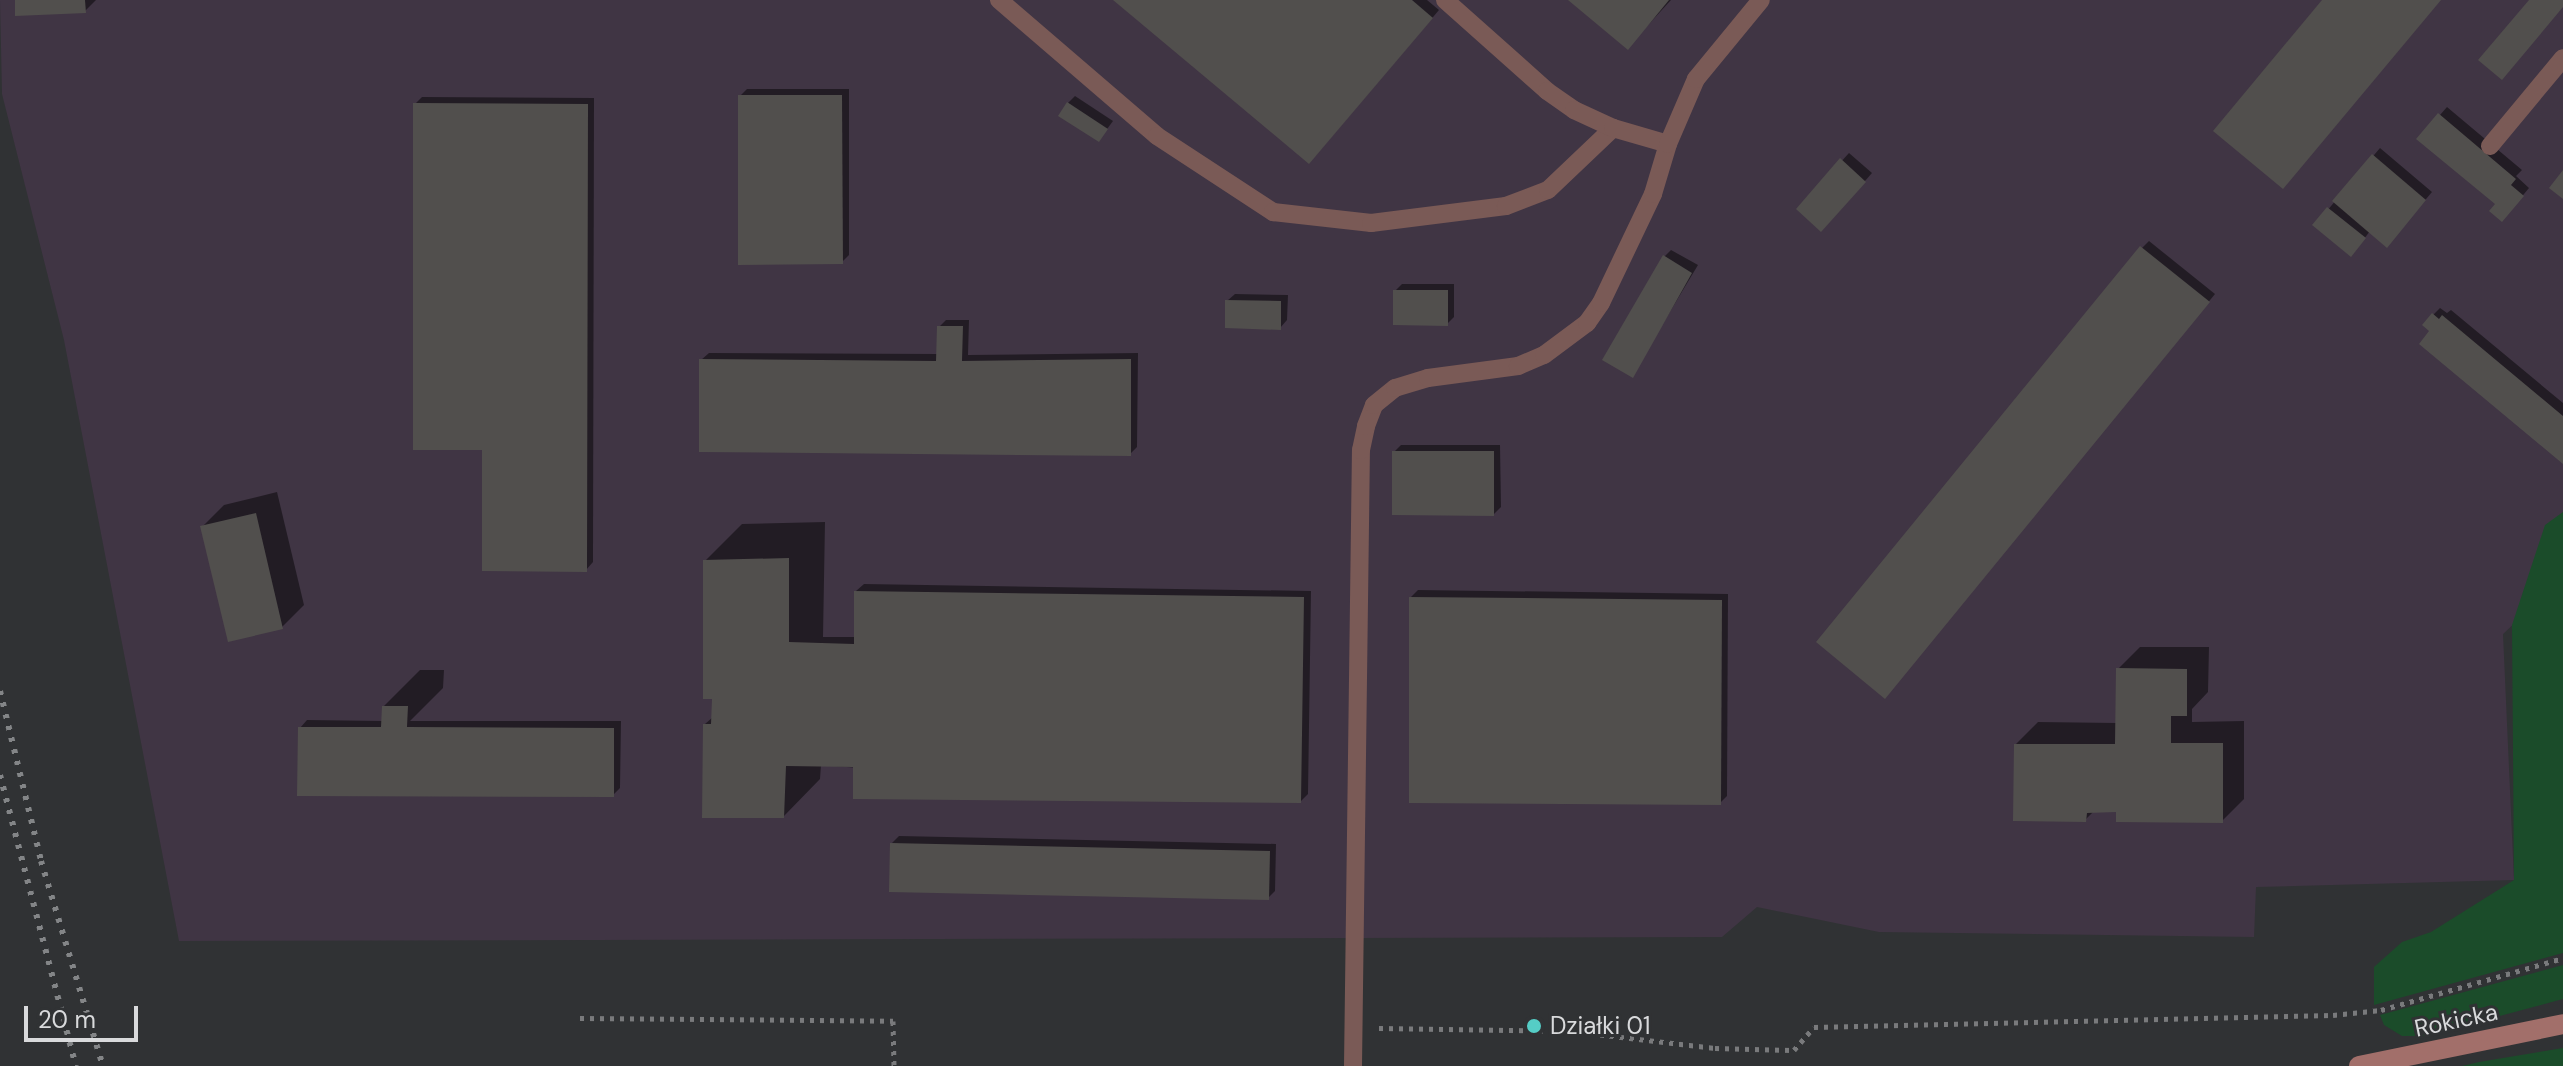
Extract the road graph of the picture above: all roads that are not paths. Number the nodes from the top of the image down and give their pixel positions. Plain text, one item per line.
1 (999, 0) edge
2 (1445, 0) edge
3 (1761, 0) edge
4 (2563, 58) edge
5 (1613, 128) junction
6 (1668, 144) junction
7 (2490, 146) dead end
8 (2563, 1024) edge
9 (1353, 1066) edge
10 (2359, 1066) edge

1 - 5 lane
2 - 5 lane
3 - 6 lane
4 - 7 lane
5 - 6 lane
6 - 9 lane
8 - 10 street, Rokicka

